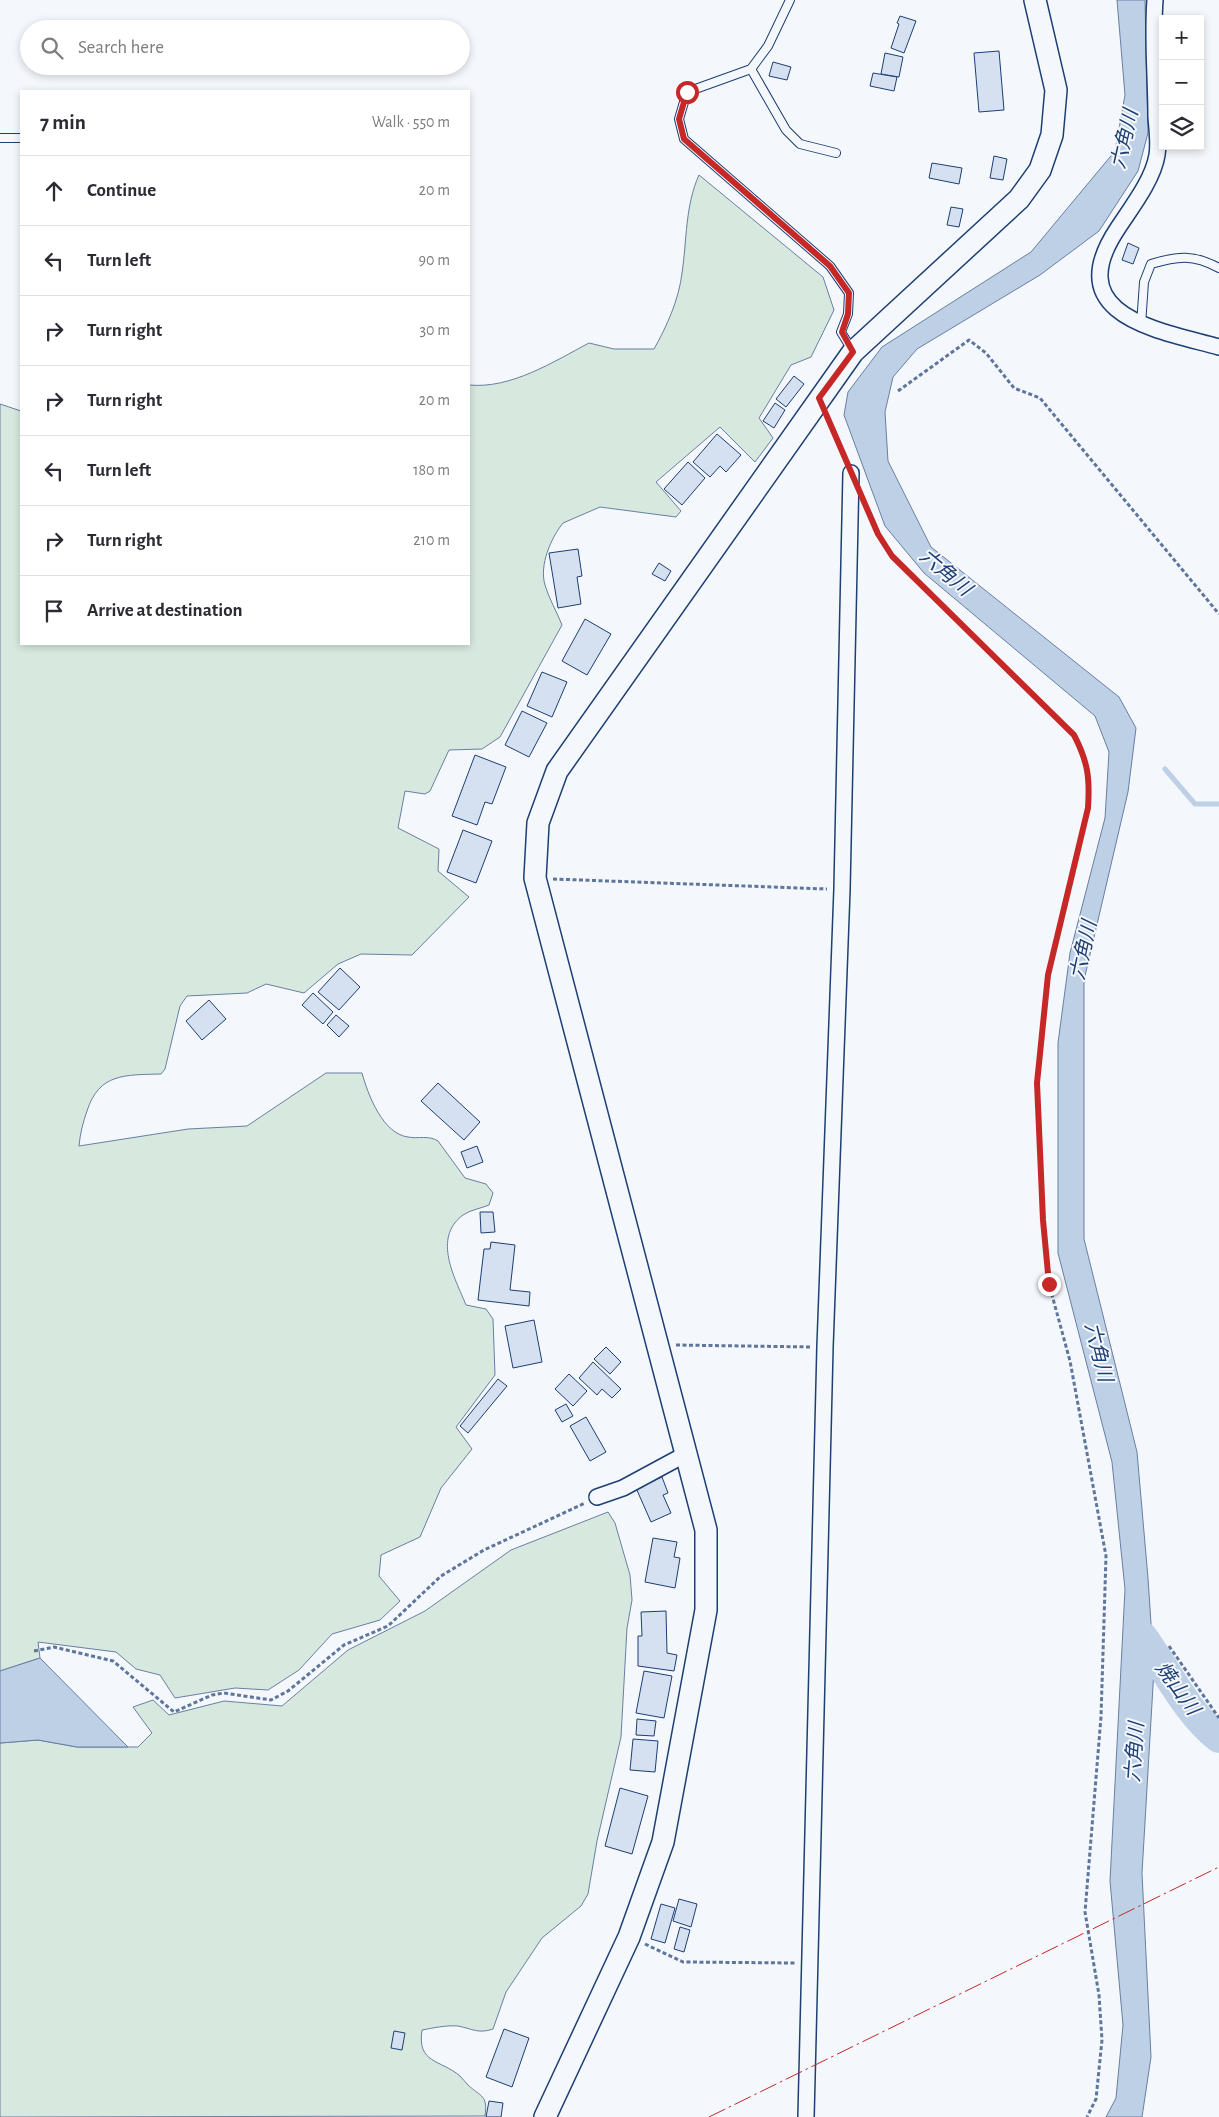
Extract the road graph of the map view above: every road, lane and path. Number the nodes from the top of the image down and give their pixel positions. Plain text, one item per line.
1 (790, 0) edge
2 (1035, 0) edge
3 (1155, 0) edge
4 (751, 70) junction
5 (0, 138) edge
6 (20, 138) edge
7 (836, 153) dead end
8 (1219, 268) edge
9 (1141, 325) junction
10 (1219, 347) edge
11 (853, 352) junction
12 (898, 391) dead end
13 (819, 398) junction
14 (850, 474) joint
15 (862, 500) dead end
16 (1219, 614) edge
17 (535, 878) junction
18 (842, 889) junction
19 (658, 1344) junction
20 (825, 1348) junction
21 (686, 1454) junction
22 (597, 1497) joint
23 (1169, 1646) dead end
24 (34, 1651) dead end
25 (1219, 1718) edge
26 (629, 1937) junction
27 (811, 1963) junction
28 (545, 2117) edge
29 (806, 2117) edge
30 (1086, 2117) edge

1 - 4 lane
2 - 11 street
3 - 9 street
4 - 7 lane
4 - 11 lane
5 - 6 lane
8 - 9 lane
9 - 10 street
11 - 13 street
12 - 16 path
13 - 14 path
13 - 17 street
14 - 18 street
15 - 30 path
17 - 18 path
17 - 19 street
18 - 20 street
19 - 20 path
19 - 21 street
20 - 27 street
21 - 22 street
21 - 26 street
22 - 24 path
23 - 25 path
26 - 27 path
26 - 28 street
27 - 29 street

